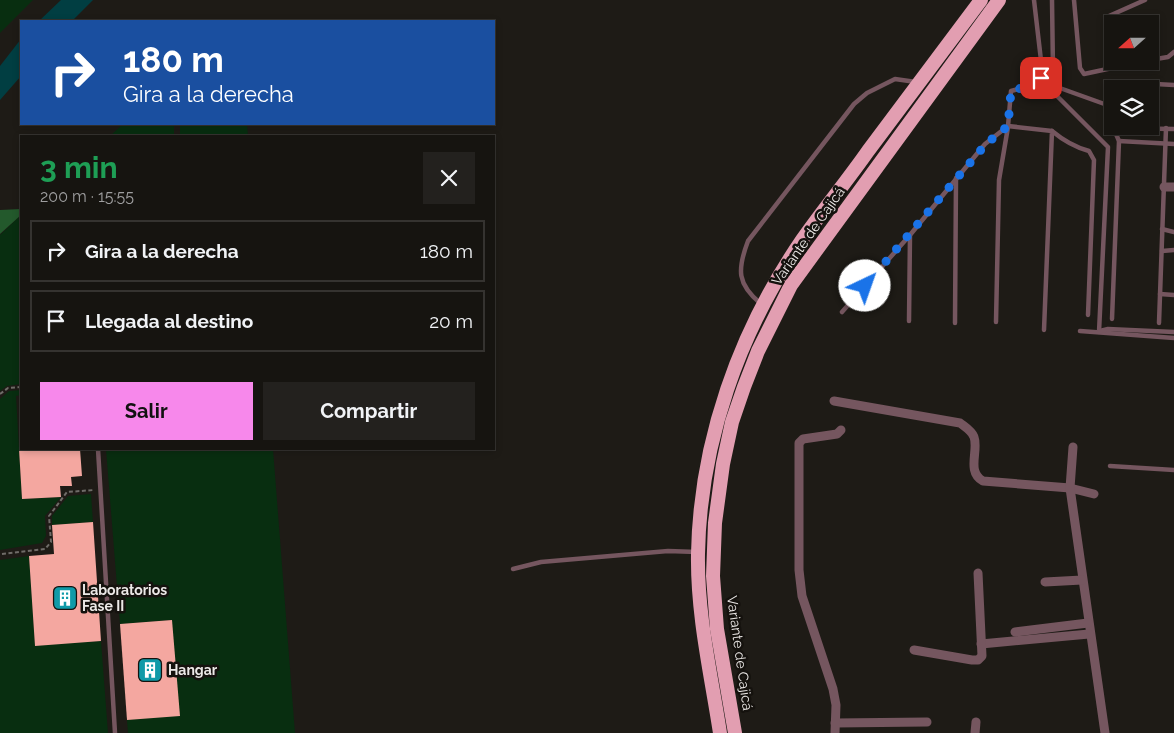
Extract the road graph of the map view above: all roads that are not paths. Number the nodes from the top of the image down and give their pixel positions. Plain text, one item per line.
1 (981, 0) edge
2 (999, 0) edge
3 (1034, 0) edge
4 (1052, 0) edge
5 (1074, 0) edge
6 (1145, 0) edge
7 (1111, 15) edge
8 (1174, 52) edge
9 (1159, 58) edge
10 (1042, 69) junction
11 (1053, 70) junction
12 (1104, 70) edge
13 (1048, 76) junction
14 (920, 83) junction
15 (1159, 84) edge
16 (1174, 85) edge
17 (1104, 104) edge
18 (1008, 126) junction
19 (1159, 128) edge
20 (1166, 128) junction
21 (1174, 129) edge
22 (1052, 131) junction
23 (1116, 135) edge
24 (1119, 141) junction
25 (1165, 144) junction
26 (1174, 144) edge
27 (956, 178) junction
28 (1164, 187) junction
29 (1174, 187) edge
30 (1162, 229) junction
31 (1174, 232) edge
32 (910, 235) junction
33 (1174, 250) edge
34 (1162, 252) junction
35 (1160, 294) junction
36 (1174, 295) edge
37 (764, 306) junction
38 (842, 312) dead end
39 (1088, 314) dead end
40 (1112, 319) dead end
41 (909, 321) dead end
42 (996, 322) dead end
43 (955, 323) dead end
44 (1159, 323) dead end
45 (1044, 330) dead end
46 (1080, 331) dead end
47 (1099, 332) junction
48 (1174, 332) edge
49 (1174, 338) edge
50 (834, 401) dead end
51 (841, 430) dead end
52 (1073, 447) dead end
53 (98, 450) edge
54 (1110, 466) dead end
55 (1174, 470) edge
56 (1070, 488) junction
57 (1094, 494) dead end
58 (698, 552) junction
59 (513, 569) dead end
60 (978, 573) dead end
61 (1082, 580) junction
62 (1045, 582) dead end
63 (1088, 623) junction
64 (1015, 632) dead end
65 (1090, 634) junction
66 (982, 644) junction
67 (914, 650) dead end
68 (927, 722) dead end
69 (976, 722) dead end
70 (835, 723) junction
71 (115, 733) edge
72 (720, 733) edge
73 (736, 733) edge
74 (835, 733) edge
75 (975, 733) edge
76 (1105, 733) edge

1 - 14 highway, Variante de Cajicá
2 - 73 highway, Variante de Cajicá
3 - 10 lane
4 - 11 lane
5 - 12 lane
6 - 7 lane
8 - 9 lane
10 - 13 lane
10 - 18 lane
11 - 13 lane
11 - 17 lane
13 - 47 lane
14 - 37 highway, Variante de Cajicá
14 - 37 lane
15 - 16 lane
18 - 22 lane
18 - 27 lane
18 - 42 lane
19 - 20 lane
20 - 21 lane
20 - 25 lane
22 - 39 lane
22 - 45 lane
23 - 24 lane
24 - 25 lane
24 - 40 lane
25 - 26 lane
25 - 28 lane
27 - 32 lane
27 - 43 lane
28 - 29 street
28 - 30 lane
30 - 31 lane
30 - 34 lane
32 - 38 lane
32 - 41 lane
33 - 34 lane
34 - 35 lane
35 - 36 lane
35 - 44 lane
37 - 58 highway, Variante de Cajicá
46 - 47 lane
47 - 48 lane
47 - 49 lane
50 - 56 street
51 - 70 street
52 - 56 street
53 - 71 lane
54 - 55 lane
56 - 57 street
56 - 61 street
58 - 59 lane
58 - 72 highway, Variante de Cajicá
60 - 66 street
61 - 62 street
61 - 63 street
63 - 64 street
63 - 65 street
65 - 66 street
65 - 76 street
66 - 67 street
68 - 70 street
69 - 75 street
70 - 74 street

